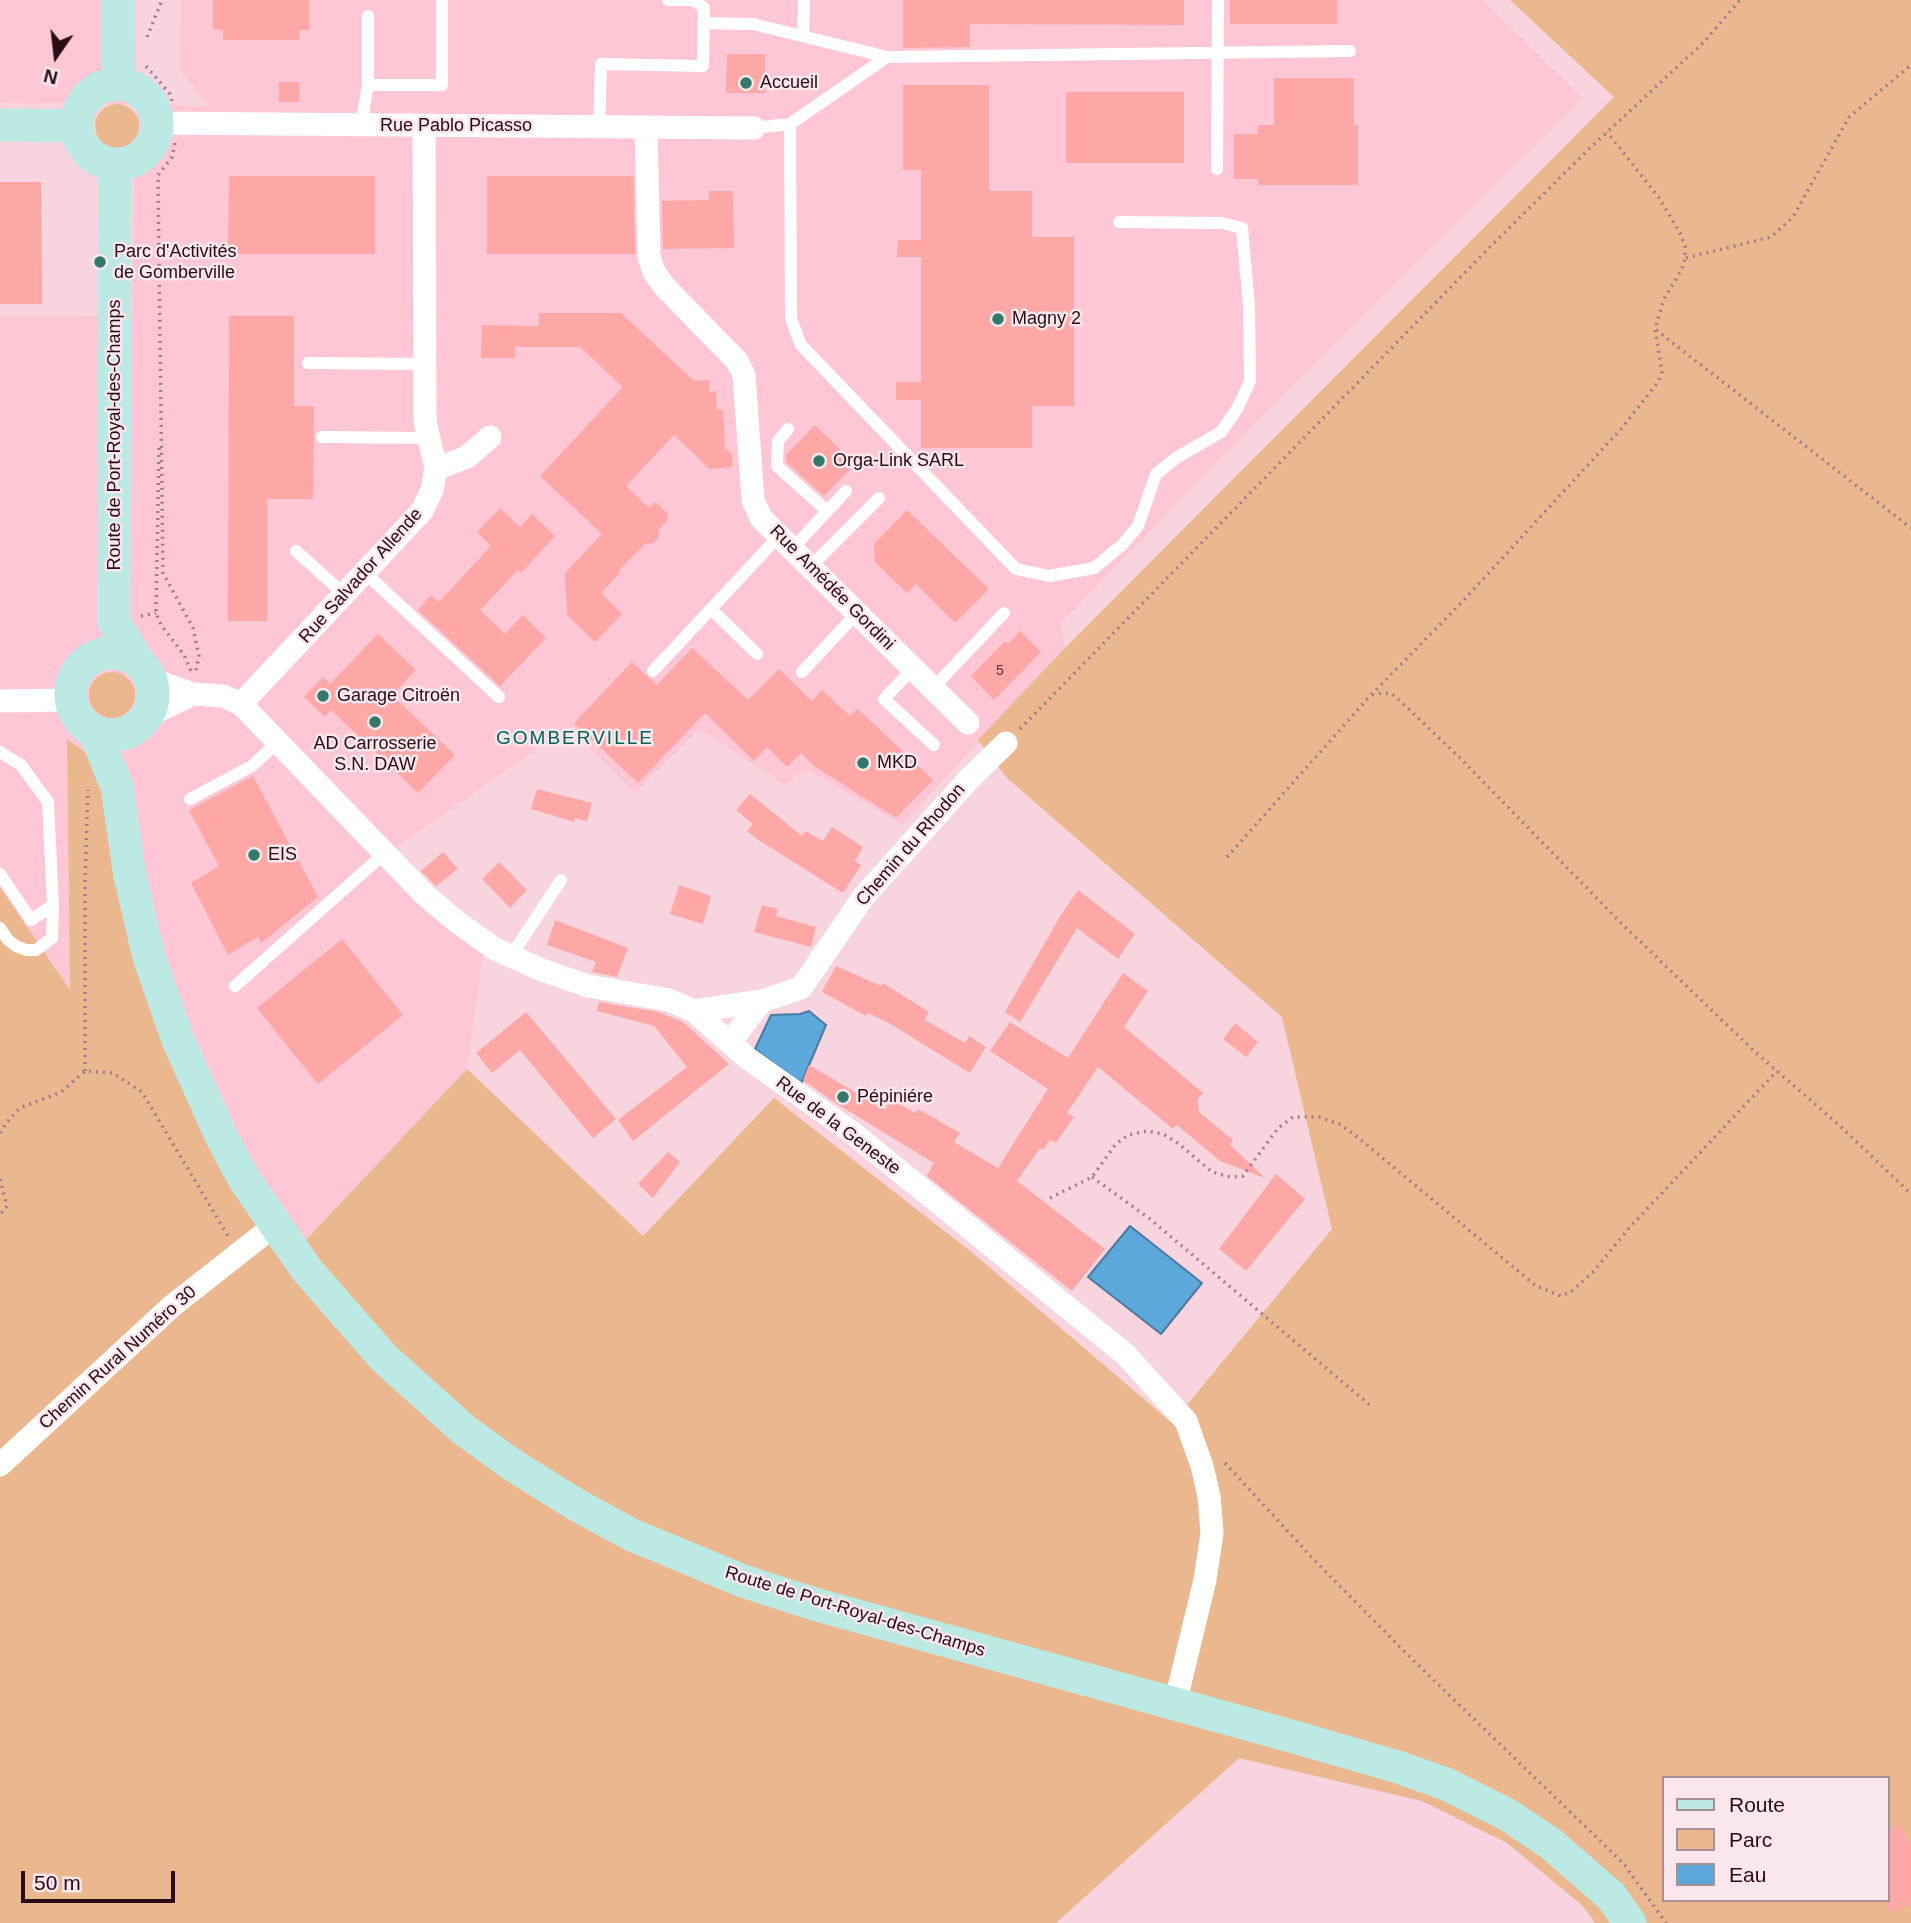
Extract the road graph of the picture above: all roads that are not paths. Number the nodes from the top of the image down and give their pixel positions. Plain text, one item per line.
1 (118, 0) edge
2 (443, 0) edge
3 (668, 0) edge
4 (694, 0) edge
5 (804, 0) edge
6 (1218, 0) edge
7 (368, 16) dead end
8 (704, 23) junction
9 (803, 36) junction
10 (1350, 51) dead end
11 (1217, 53) junction
12 (887, 57) junction
13 (118, 84) junction
14 (368, 85) junction
15 (168, 124) junction
16 (790, 124) junction
17 (0, 125) edge
18 (76, 126) junction
19 (361, 126) junction
20 (424, 126) junction
21 (599, 127) junction
22 (646, 127) junction
23 (754, 128) joint
24 (115, 165) junction
25 (1217, 169) dead end
26 (1119, 222) dead end
27 (308, 363) dead end
28 (426, 363) junction
29 (788, 429) dead end
30 (322, 437) dead end
31 (490, 437) dead end
32 (428, 438) junction
33 (436, 469) junction
34 (846, 491) dead end
35 (879, 498) dead end
36 (827, 511) junction
37 (785, 543) junction
38 (296, 551) dead end
39 (810, 567) junction
40 (365, 572) junction
41 (344, 594) junction
42 (711, 609) junction
43 (857, 613) junction
44 (1004, 613) dead end
45 (114, 622) junction
46 (757, 654) dead end
47 (93, 657) junction
48 (913, 668) junction
49 (144, 670) junction
50 (653, 671) dead end
51 (802, 672) dead end
52 (933, 688) junction
53 (193, 694) junction
54 (499, 697) dead end
55 (71, 700) junction
56 (0, 701) edge
57 (241, 704) junction
58 (140, 723) junction
59 (968, 723) dead end
60 (95, 732) junction
61 (278, 742) junction
62 (1006, 743) road end
63 (934, 745) dead end
64 (0, 752) edge
65 (113, 775) junction
66 (190, 799) dead end
67 (385, 853) junction
68 (0, 874) edge
69 (561, 880) dead end
70 (52, 905) junction
71 (0, 928) edge
72 (511, 956) junction
73 (235, 986) dead end
74 (762, 1001) junction
75 (694, 1011) junction
76 (730, 1042) junction
77 (275, 1225) junction
78 (0, 1465) edge
79 (1175, 1704) junction
80 (1630, 1923) edge

1 - 13 main road
2 - 14 lane
3 - 4 lane
4 - 8 lane
5 - 9 lane
6 - 11 lane
7 - 14 lane
8 - 9 lane
8 - 21 lane
9 - 12 lane
10 - 11 lane
11 - 12 lane
11 - 25 lane
12 - 16 lane
13 - 15 main road
13 - 18 main road
14 - 19 lane
15 - 19 street, Rue Pablo Picasso
15 - 24 main road
16 - 23 lane
16 - 26 lane
17 - 18 main road
18 - 24 main road
19 - 20 street, Rue Pablo Picasso
20 - 21 street, Rue Pablo Picasso
20 - 28 street
21 - 22 street, Rue Pablo Picasso
22 - 23 street, Rue Pablo Picasso
22 - 37 street, Rue Amédée Gordini
24 - 45 main road, Route de Port-Royal-des-Champs
27 - 28 lane
28 - 32 street
29 - 36 lane
30 - 32 lane
31 - 33 street
32 - 33 street
33 - 40 street, Rue Salvador Allende
34 - 36 lane
35 - 39 lane
36 - 37 lane
37 - 39 street, Rue Amédée Gordini
37 - 42 lane
38 - 41 lane
39 - 43 street, Rue Amédée Gordini
40 - 41 street, Rue Salvador Allende
40 - 54 lane
41 - 57 street, Rue Salvador Allende
42 - 46 lane
42 - 50 lane
43 - 48 street, Rue Amédée Gordini
43 - 51 lane
44 - 52 lane
45 - 47 main road
45 - 49 main road
47 - 49 main road
47 - 55 main road
48 - 52 street, Rue Amédée Gordini
48 - 63 lane
49 - 53 street
49 - 58 main road
52 - 59 street, Rue Amédée Gordini
53 - 57 street
53 - 58 street
55 - 56 street
55 - 60 main road
57 - 61 street, Rue de la Geneste
58 - 60 main road
58 - 65 main road, Route de Port-Royal-des-Champs
60 - 65 main road, Route de Port-Royal-des-Champs
61 - 66 lane
61 - 67 street, Rue de la Geneste
62 - 74 street, Chemin du Rhodon
64 - 70 lane
65 - 77 main road, Route de Port-Royal-des-Champs
67 - 72 street, Rue de la Geneste
67 - 73 lane
68 - 70 lane
69 - 72 lane
70 - 71 lane
72 - 75 street, Rue de la Geneste
74 - 75 street, Chemin du Rhodon
74 - 76 street
75 - 76 street, Rue de la Geneste
76 - 79 street, Rue de la Geneste
77 - 78 street, Chemin Rural Numéro 30
77 - 79 main road, Route de Port-Royal-des-Champs
79 - 80 main road, Route de Port-Royal-des-Champs

